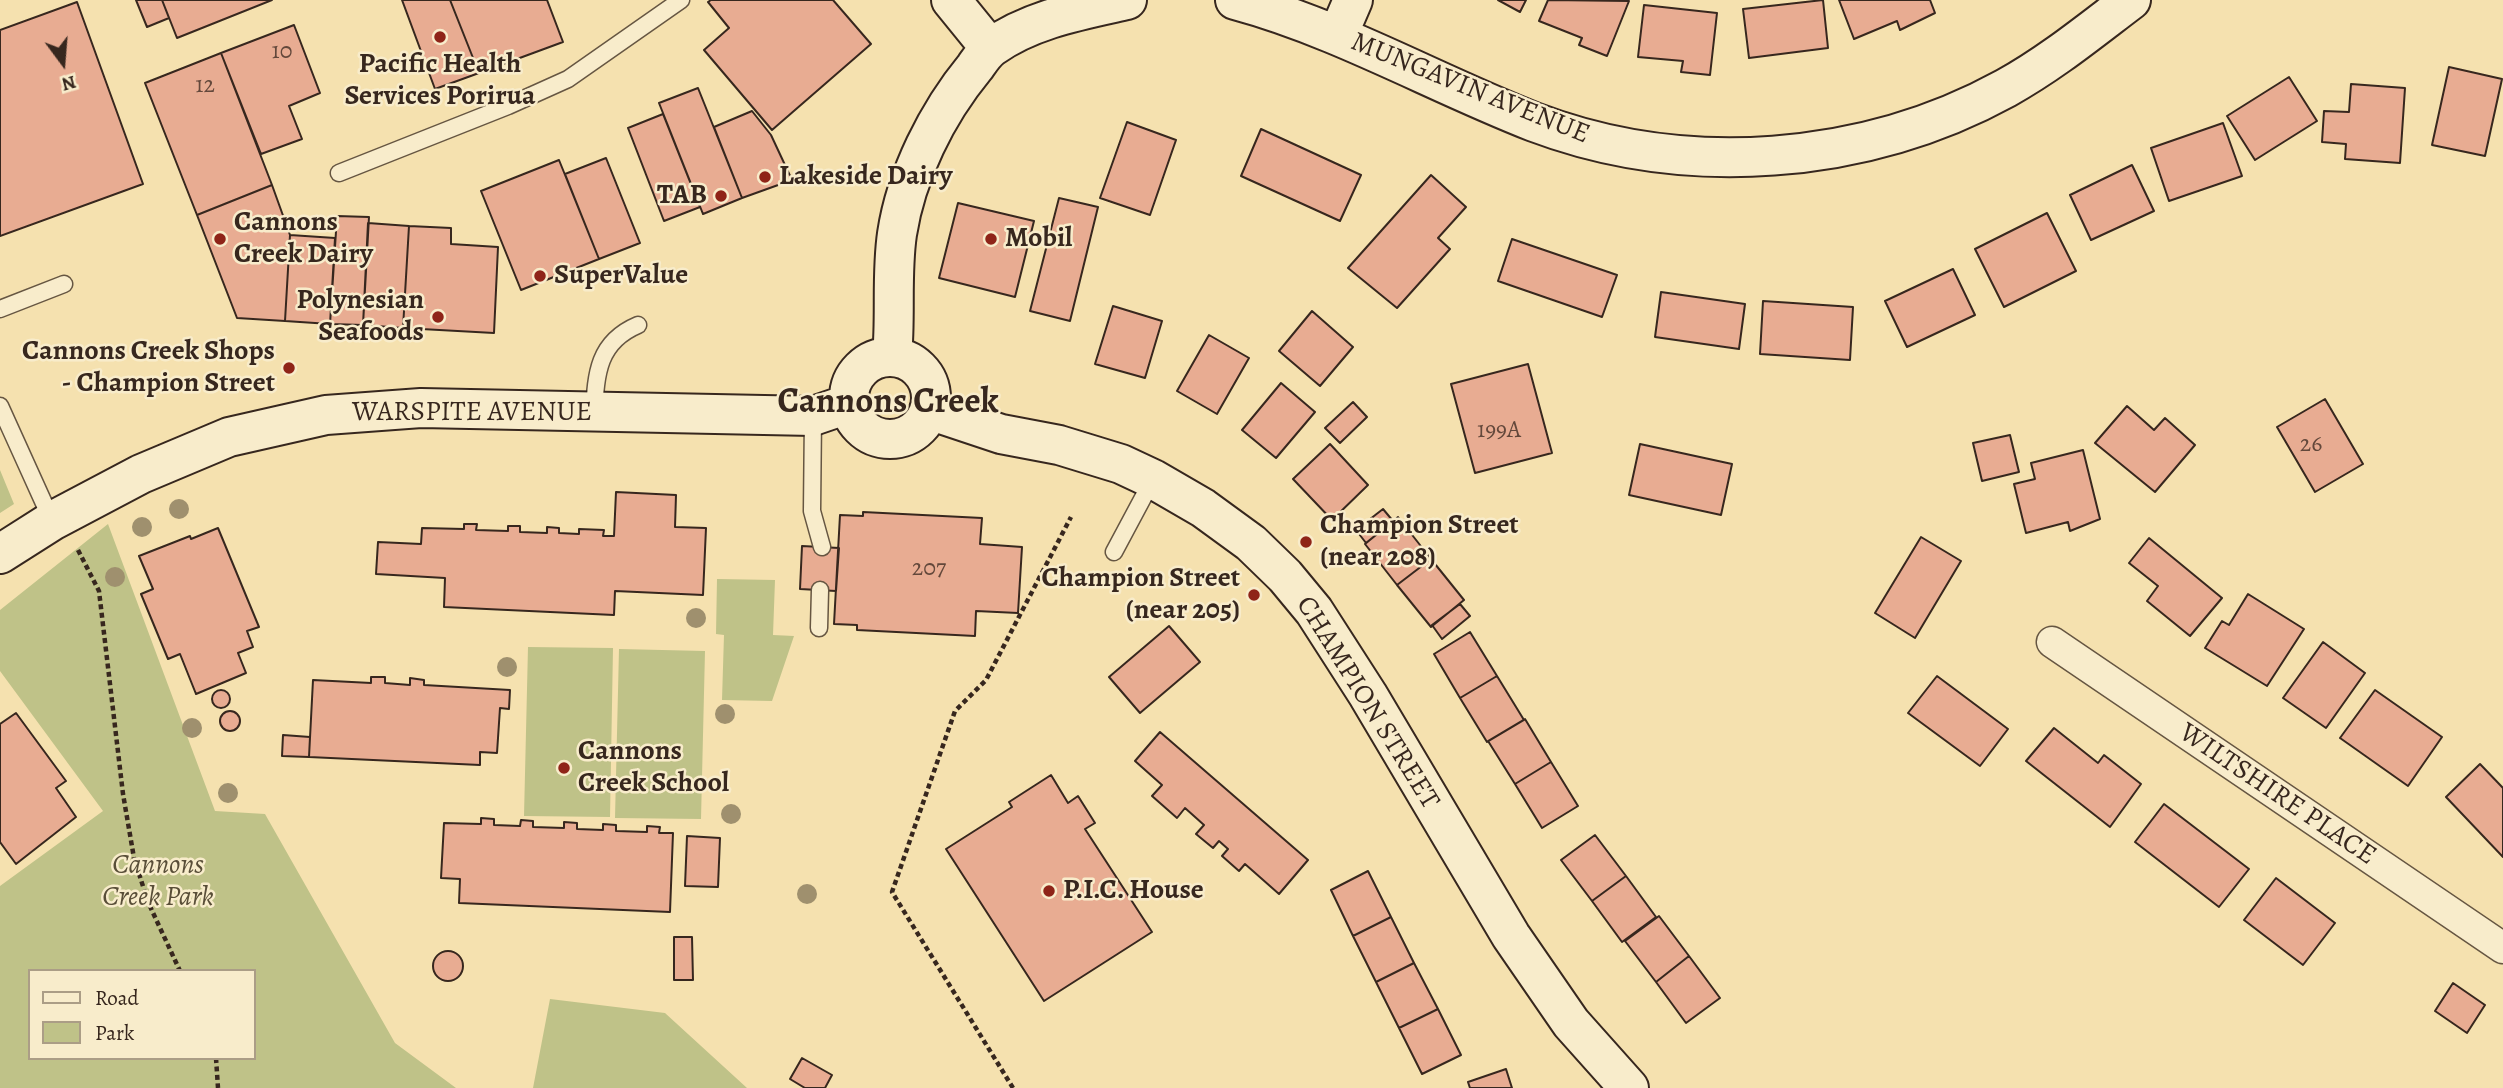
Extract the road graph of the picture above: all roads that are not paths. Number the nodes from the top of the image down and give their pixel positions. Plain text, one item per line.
1 (681, 0) edge
2 (951, 0) edge
3 (1127, 0) edge
4 (1235, 0) edge
5 (1353, 0) edge
6 (2131, 0) edge
7 (1338, 35) junction
8 (990, 48) junction
9 (339, 173) dead end
10 (64, 284) dead end
11 (0, 309) edge
12 (638, 325) dead end
13 (892, 356) junction
14 (848, 404) junction
15 (0, 406) edge
16 (929, 410) junction
17 (594, 413) junction
18 (813, 416) junction
19 (1153, 479) junction
20 (52, 521) junction
21 (822, 547) dead end
22 (1114, 552) dead end
23 (0, 554) edge
24 (820, 590) dead end
25 (819, 628) dead end
26 (2052, 642) dead end
27 (2503, 948) edge
28 (1629, 1088) edge

1 - 9 lane
2 - 8 main road
3 - 8 main road
4 - 7 main road, MUNGAVIN AVENUE
5 - 7 main road
6 - 7 main road, MUNGAVIN AVENUE
8 - 13 main road
10 - 11 lane
12 - 17 lane
13 - 14 main road
13 - 16 main road
14 - 16 main road
14 - 18 main road, WARSPITE AVENUE
15 - 20 lane
16 - 19 main road, CHAMPION STREET
17 - 18 main road, WARSPITE AVENUE
17 - 20 main road, WARSPITE AVENUE
18 - 21 lane
19 - 22 lane
19 - 28 main road, CHAMPION STREET
20 - 23 main road, WARSPITE AVENUE
24 - 25 lane
26 - 27 street, WILTSHIRE PLACE

